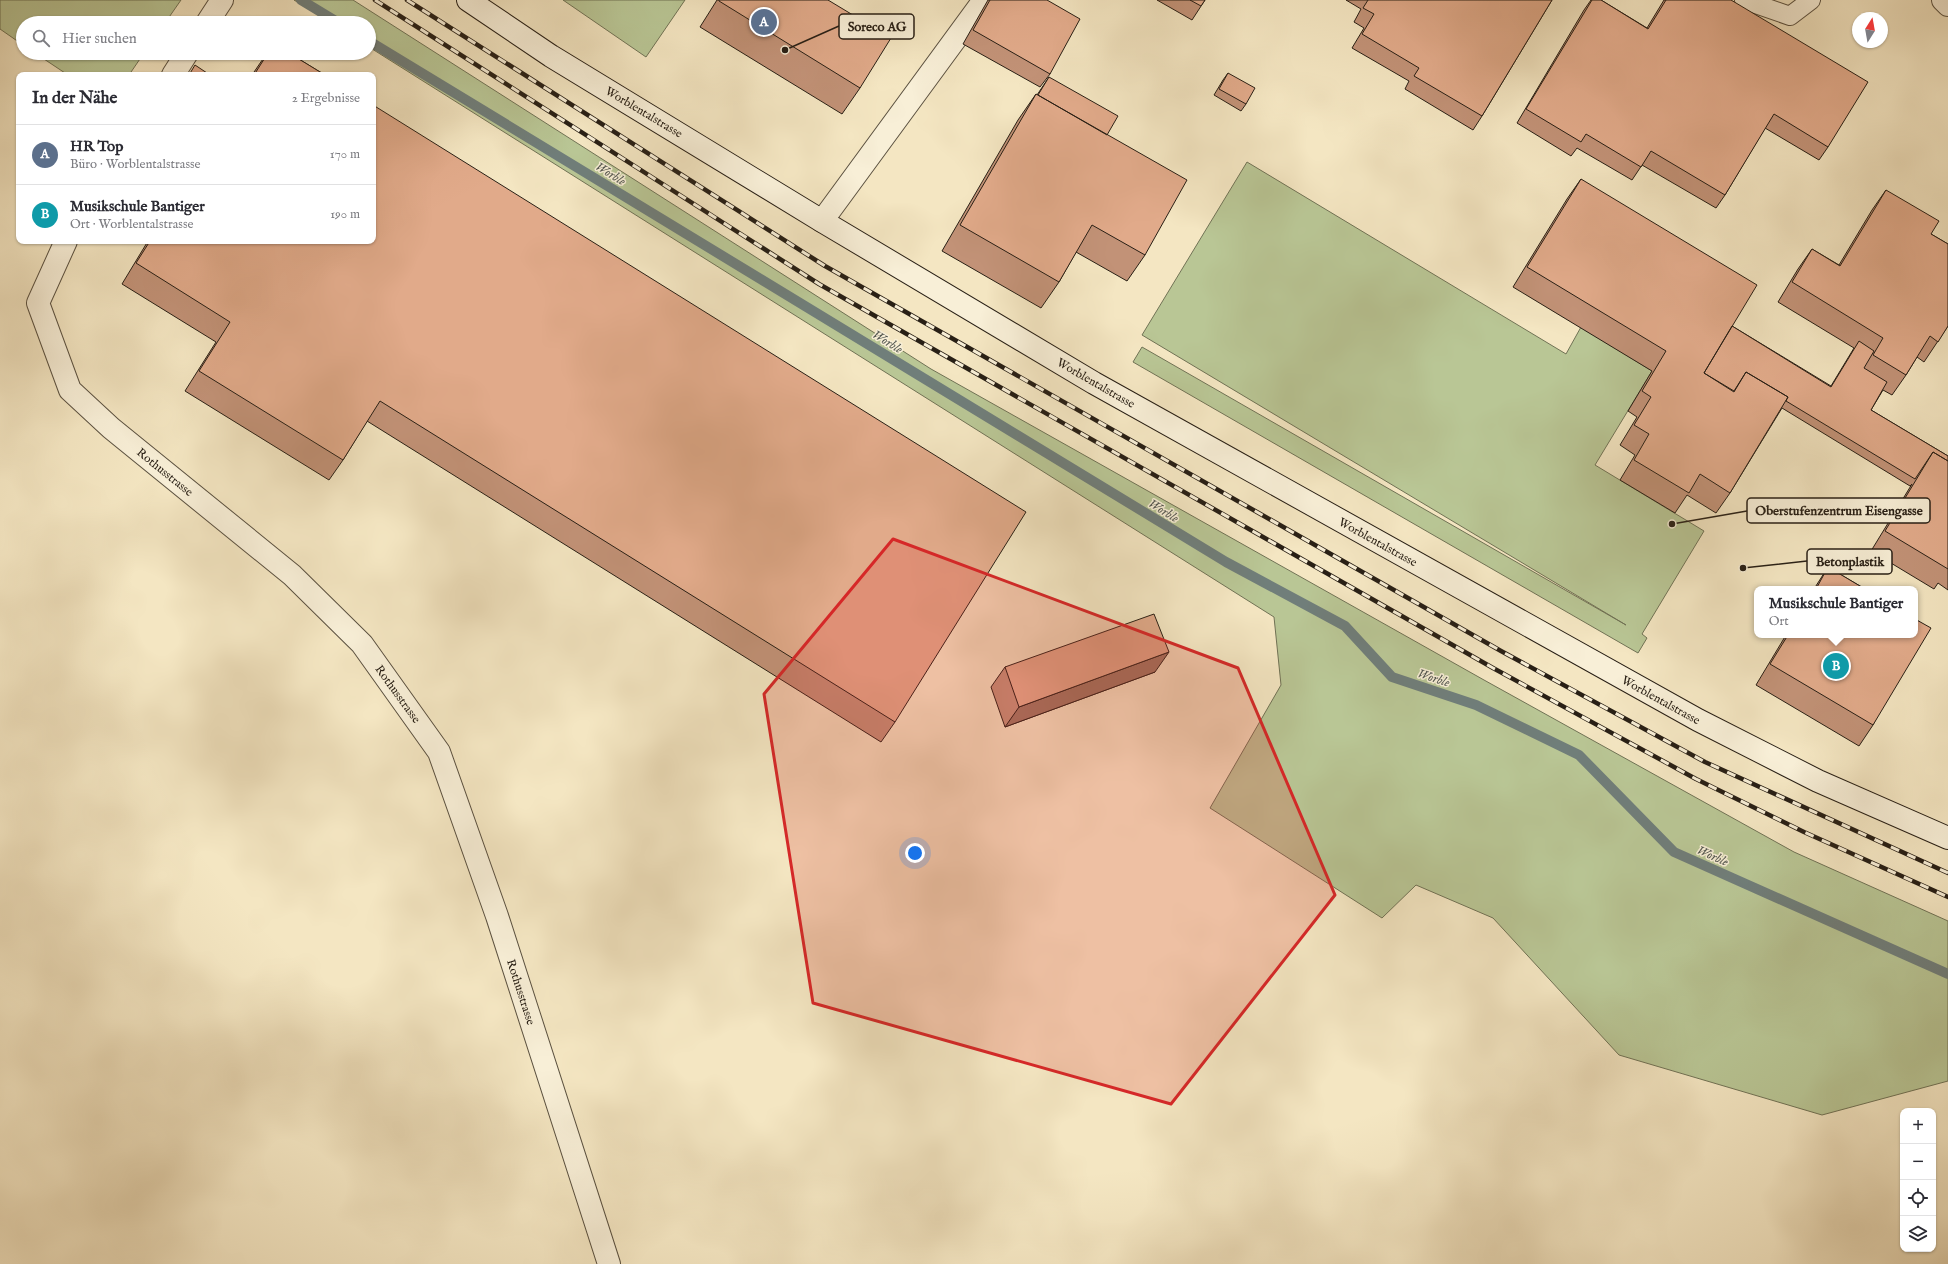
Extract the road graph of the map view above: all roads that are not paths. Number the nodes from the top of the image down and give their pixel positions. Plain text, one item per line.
1 (222, 0) edge
2 (468, 0) edge
3 (984, 0) edge
4 (1744, 0) edge
5 (1811, 0) edge
6 (1943, 0) edge
7 (1948, 5) edge
8 (212, 16) edge
9 (183, 60) edge
10 (175, 72) edge
11 (822, 221) junction
12 (65, 244) edge
13 (1948, 838) edge
14 (608, 1264) edge

1 - 8 main road
2 - 11 main road, Worblentalstrasse
3 - 11 main road
4 - 5 lane
6 - 7 main road
9 - 10 main road
11 - 13 main road, Worblentalstrasse
12 - 14 main road, Rothusstrasse

